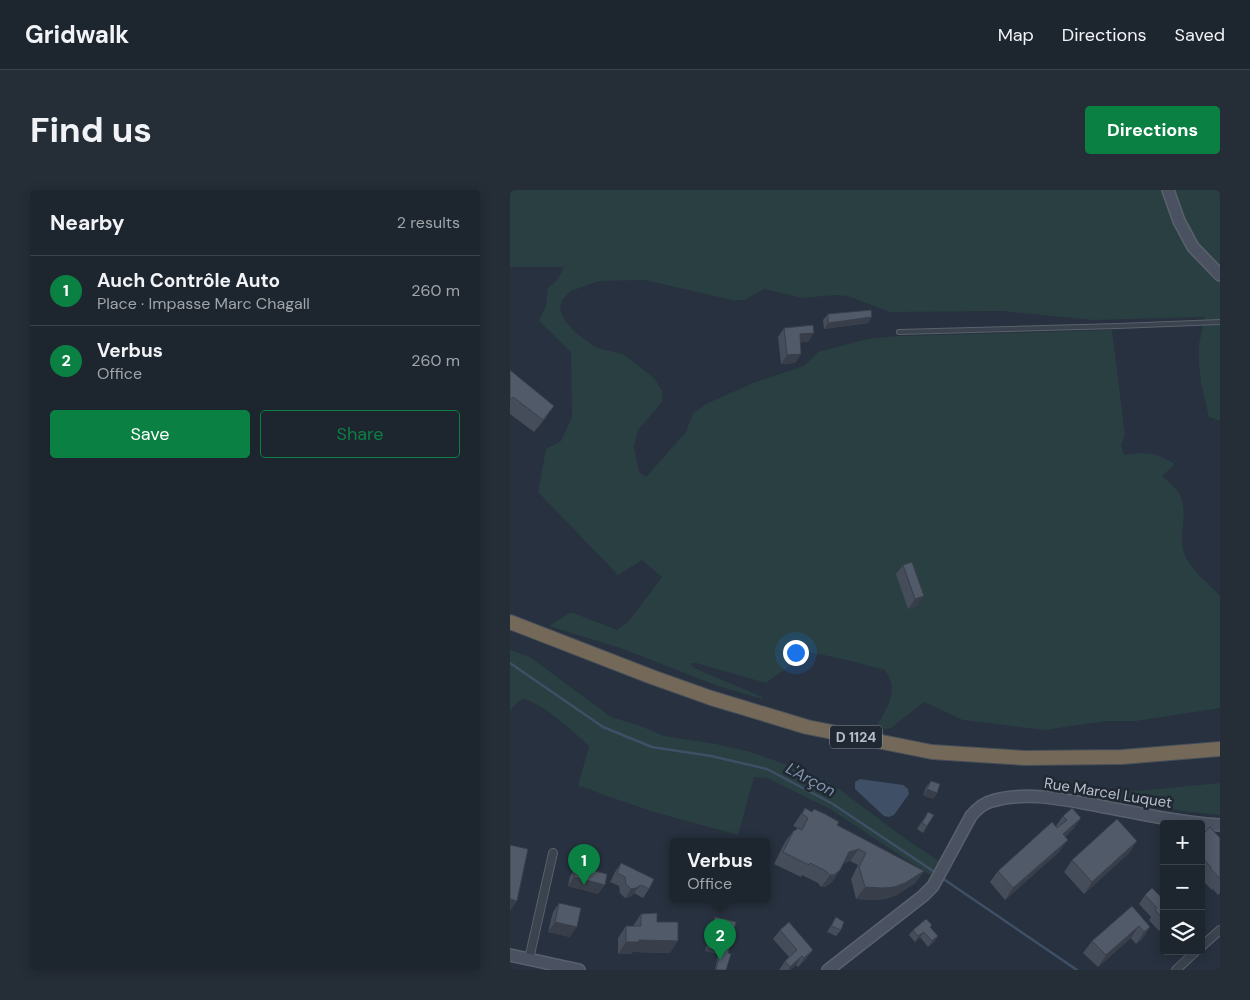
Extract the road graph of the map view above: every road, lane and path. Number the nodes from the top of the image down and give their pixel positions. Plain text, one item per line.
1 (1168, 190) edge
2 (1220, 275) edge
3 (1220, 322) edge
4 (898, 332) dead end
5 (510, 622) edge
6 (1220, 749) edge
7 (1220, 824) edge
8 (552, 853) dead end
9 (1220, 930) edge
10 (1205, 943) edge
11 (510, 955) edge
12 (1192, 955) edge
13 (529, 959) junction
14 (579, 970) edge
15 (828, 970) edge
16 (1176, 970) edge

1 - 2 street
3 - 4 lane
5 - 6 highway, D 1124
7 - 15 street, Rue Marcel Luquet
8 - 13 street
9 - 10 street
11 - 13 street
12 - 16 street
13 - 14 street

